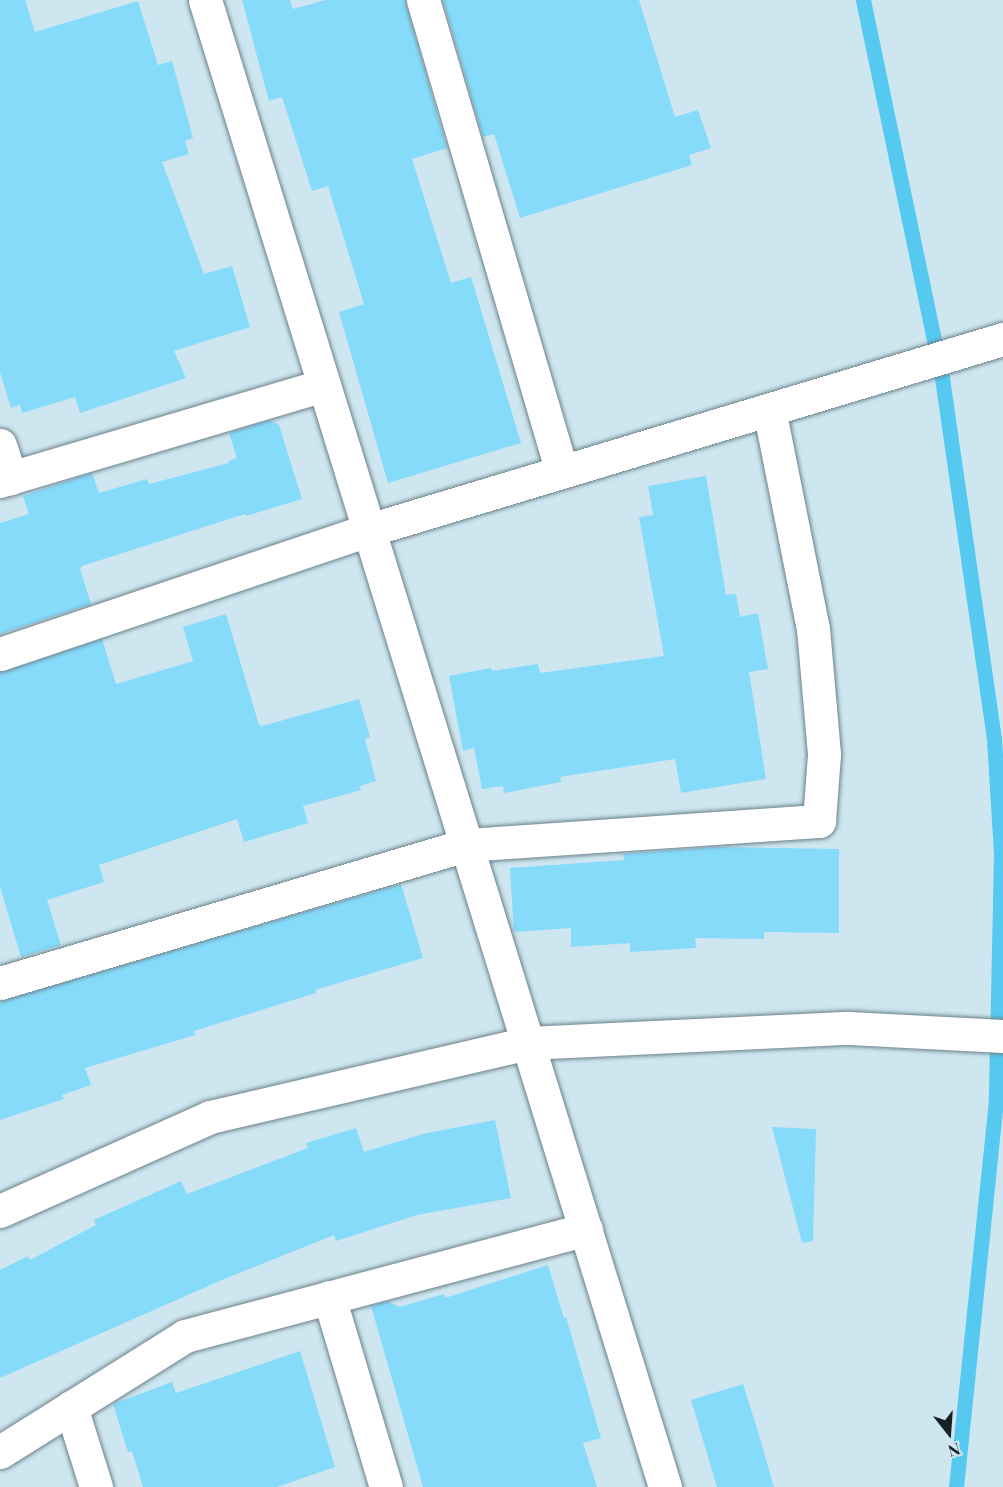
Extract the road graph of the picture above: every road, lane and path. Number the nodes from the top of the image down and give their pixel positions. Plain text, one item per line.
1 (205, 0) edge
2 (423, 0) edge
3 (1003, 339) edge
4 (324, 385) junction
5 (769, 409) junction
6 (0, 445) edge
7 (562, 472) junction
8 (5, 479) edge
9 (369, 530) junction
10 (0, 654) edge
11 (466, 845) junction
12 (0, 982) edge
13 (1003, 1036) edge
14 (527, 1042) junction
15 (0, 1211) edge
16 (586, 1229) junction
17 (329, 1298) junction
18 (71, 1407) junction
19 (0, 1452) edge
20 (96, 1487) edge
21 (386, 1487) edge
22 (665, 1487) edge

1 - 4 street
2 - 7 street
3 - 5 street
4 - 8 street
4 - 9 street
5 - 7 street
5 - 11 street
6 - 8 street
7 - 9 street
9 - 10 street
9 - 11 street
11 - 12 street
11 - 14 street
13 - 14 street
14 - 15 street
14 - 16 street
16 - 17 street
16 - 22 street
17 - 18 street
17 - 21 street
18 - 19 street
18 - 20 street

